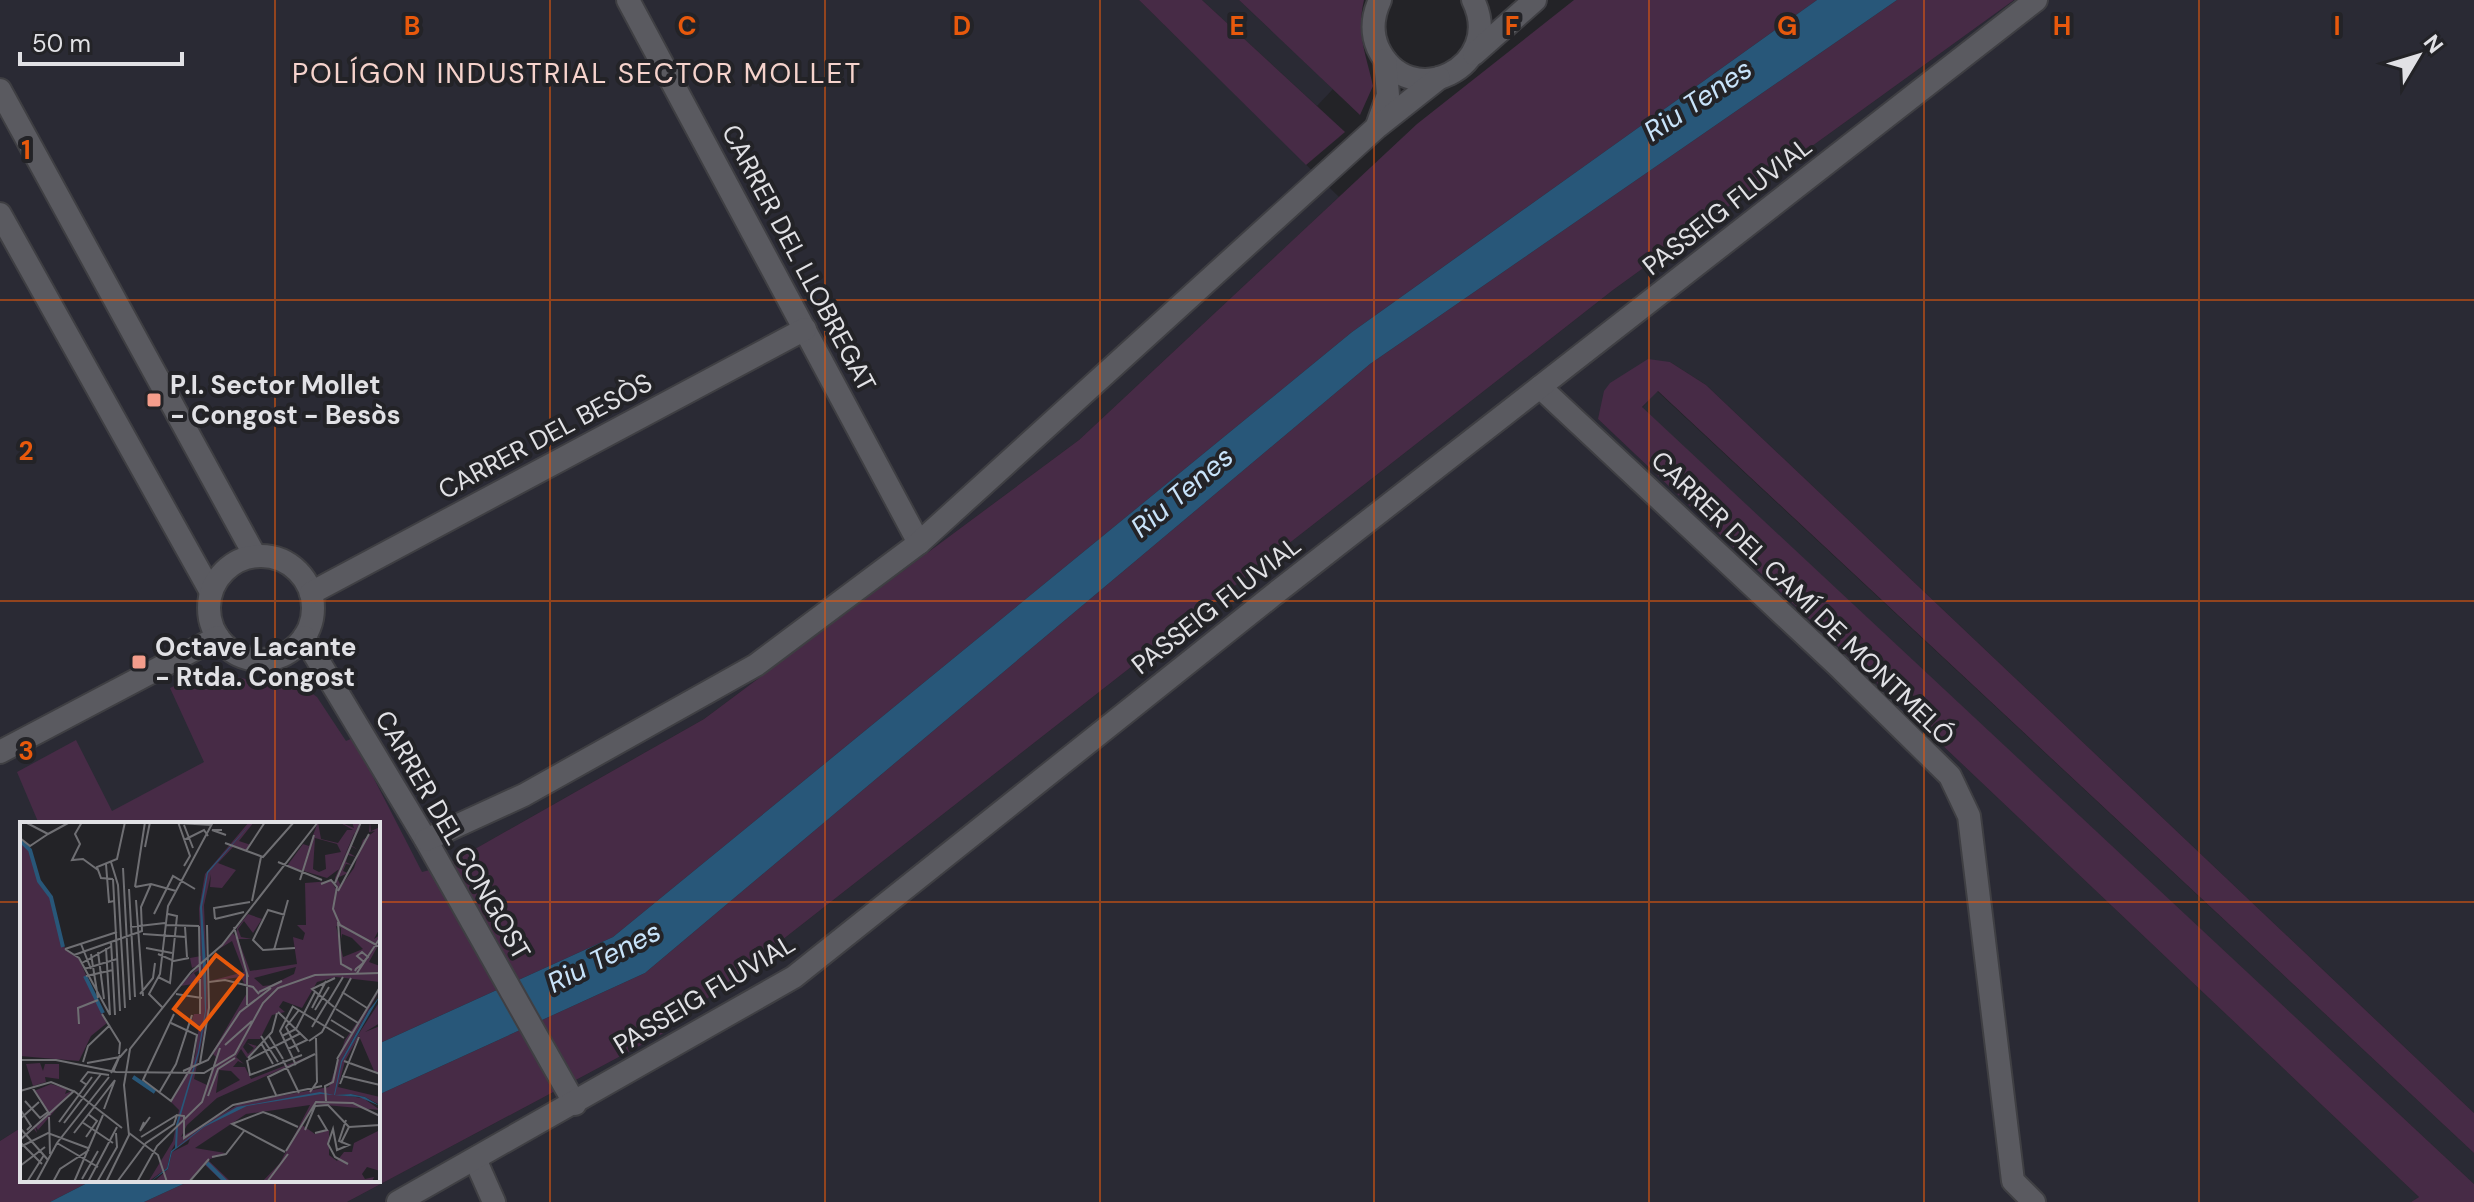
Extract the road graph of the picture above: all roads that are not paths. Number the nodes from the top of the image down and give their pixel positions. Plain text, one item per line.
1 (628, 0) edge
2 (1380, 0) edge
3 (1473, 0) edge
4 (1535, 0) edge
5 (2036, 0) edge
6 (1470, 57) junction
7 (1385, 60) junction
8 (1439, 78) junction
9 (0, 90) edge
10 (1377, 127) junction
11 (0, 214) edge
12 (805, 329) junction
13 (1540, 387) junction
14 (919, 543) junction
15 (254, 554) junction
16 (211, 592) junction
17 (311, 593) junction
18 (218, 637) junction
19 (304, 637) junction
20 (0, 752) edge
21 (426, 840) junction
22 (575, 1104) junction
23 (475, 1159) junction
24 (2010, 1192) edge
25 (398, 1202) edge
26 (494, 1202) edge
27 (2034, 1202) edge

1 - 12 street, CARRER DEL LLOBREGAT
2 - 7 street
3 - 6 street
4 - 6 street
5 - 13 street, PASSEIG FLUVIAL
6 - 8 street
7 - 8 street
7 - 10 street
8 - 10 street
9 - 15 street
10 - 14 street
11 - 16 street
12 - 14 street, CARRER DEL LLOBREGAT
12 - 17 street, CARRER DEL BESÒS
13 - 22 street, PASSEIG FLUVIAL
13 - 24 street, CARRER DEL CAMÍ DE MONTMELÓ
14 - 21 street
15 - 16 street
15 - 17 street
16 - 18 street
17 - 19 street
18 - 19 street
18 - 20 street
19 - 21 street, CARRER DEL CONGOST
21 - 22 street, CARRER DEL CONGOST
22 - 23 street, PASSEIG FLUVIAL
23 - 25 street, PASSEIG FLUVIAL
23 - 26 street
24 - 27 street, CARRER DEL CAMÍ DE MONTMELÓ

